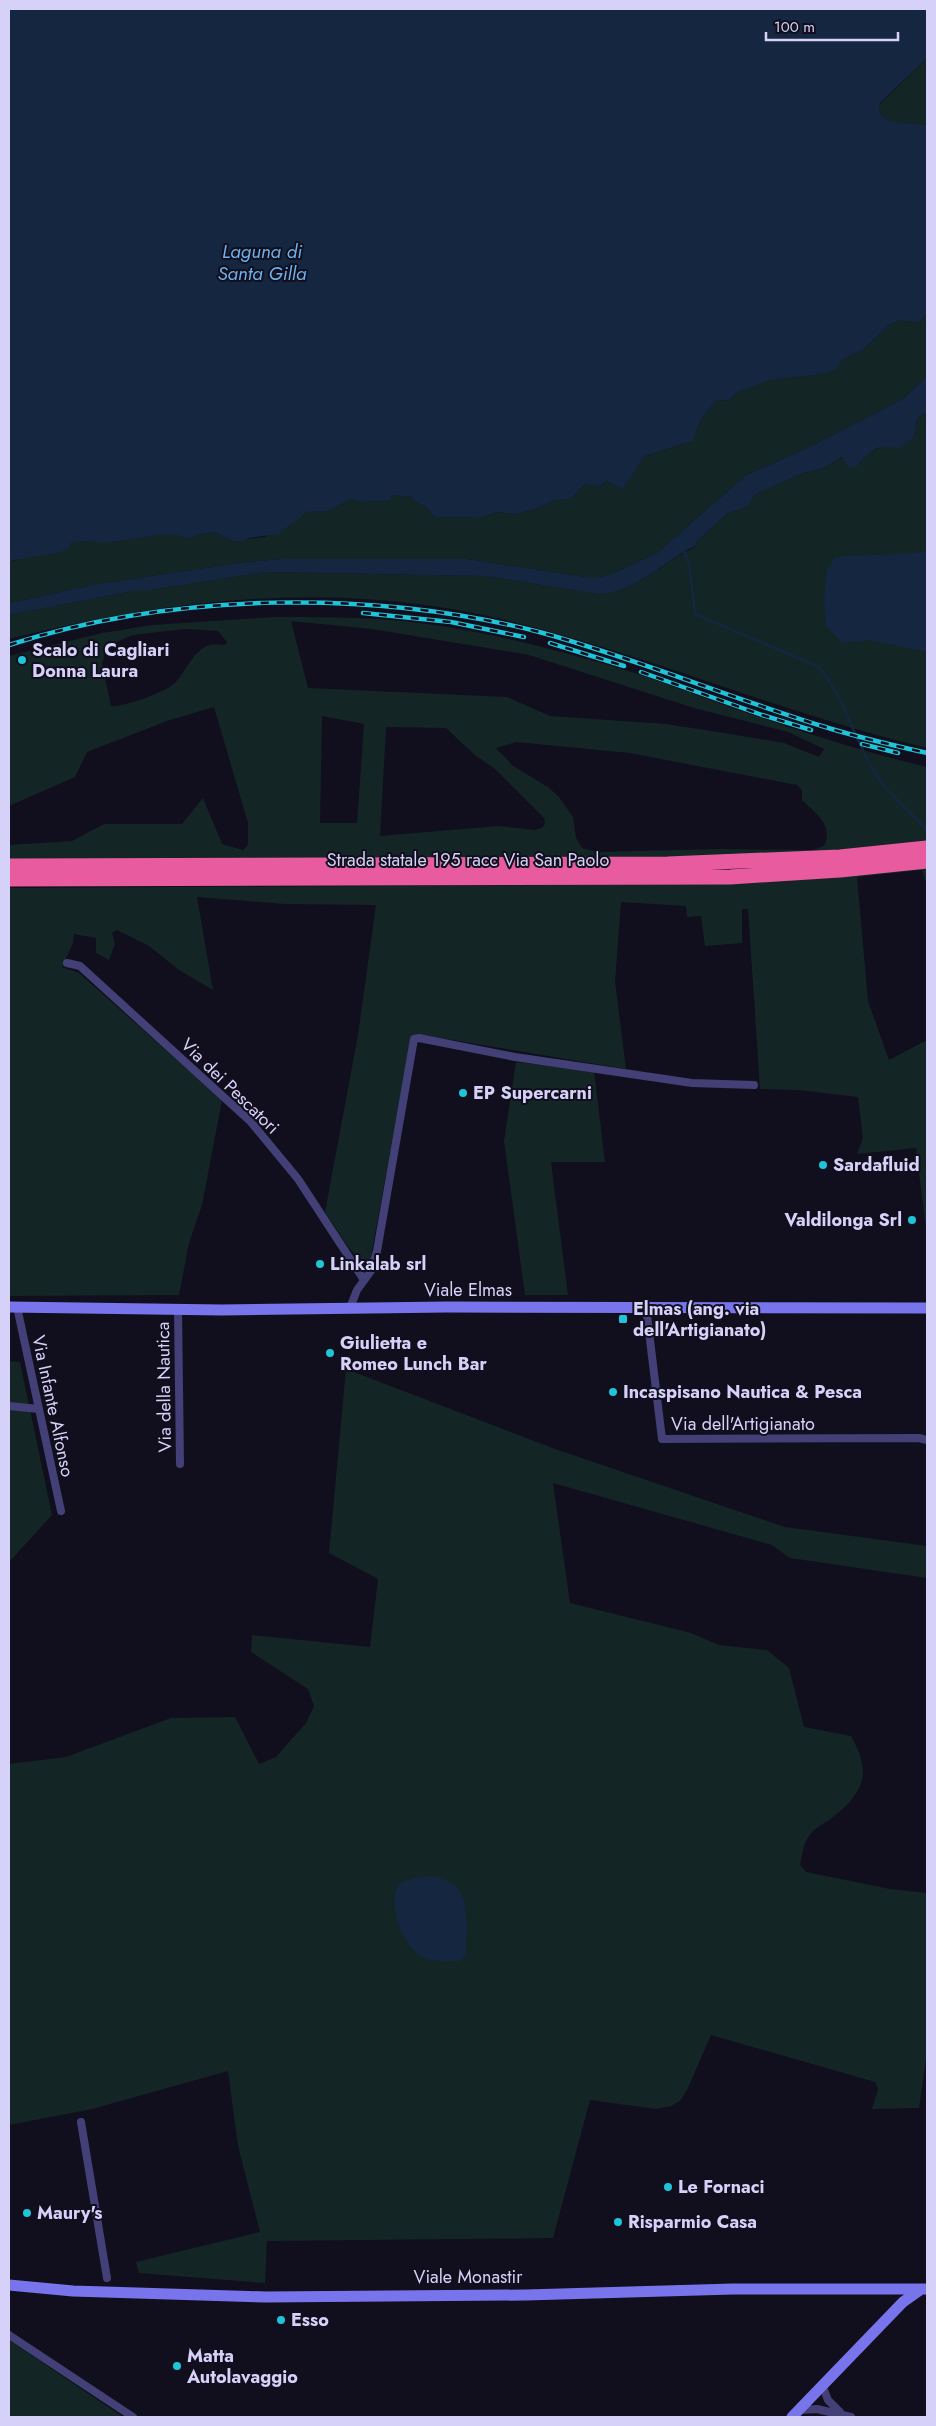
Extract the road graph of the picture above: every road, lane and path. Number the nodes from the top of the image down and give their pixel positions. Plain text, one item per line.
1 (927, 848) edge
2 (927, 861) edge
3 (840, 864) junction
4 (9, 866) edge
5 (9, 879) edge
6 (67, 963) dead end
7 (754, 1085) dead end
8 (364, 1280) junction
9 (13, 1307) edge
10 (646, 1307) junction
11 (350, 1308) junction
12 (927, 1308) edge
13 (178, 1310) junction
14 (9, 1406) edge
15 (39, 1409) junction
16 (927, 1440) edge
17 (180, 1464) dead end
18 (61, 1511) dead end
19 (80, 2122) dead end
20 (108, 2278) dead end
21 (9, 2285) edge
22 (925, 2287) edge
23 (9, 2335) edge
24 (822, 2384) junction
25 (796, 2414) edge
26 (841, 2414) junction
27 (133, 2417) edge
28 (851, 2417) edge

1 - 3 highway, Strada statale 195 racc Via San Paolo
2 - 3 highway, Strada statale 195 racc Via San Paolo
3 - 4 highway, Strada statale 195 racc Via San Paolo
3 - 5 highway, Strada statale 195 racc Via San Paolo
6 - 8 street, Via dei Pescatori
7 - 8 street
8 - 11 street
9 - 13 main road, Viale Elmas
9 - 15 street, Via Infante Alfonso
10 - 11 main road, Viale Elmas
10 - 12 main road, Viale Elmas
10 - 16 street, Via dell'Artigianato
11 - 13 main road, Viale Elmas
13 - 17 street, Via della Nautica
14 - 15 street
15 - 18 street, Via Infante Alfonso
19 - 20 street
21 - 22 main road, Viale Monastir
22 - 24 main road
23 - 27 street
24 - 25 main road
24 - 26 street
25 - 26 street
26 - 28 street

